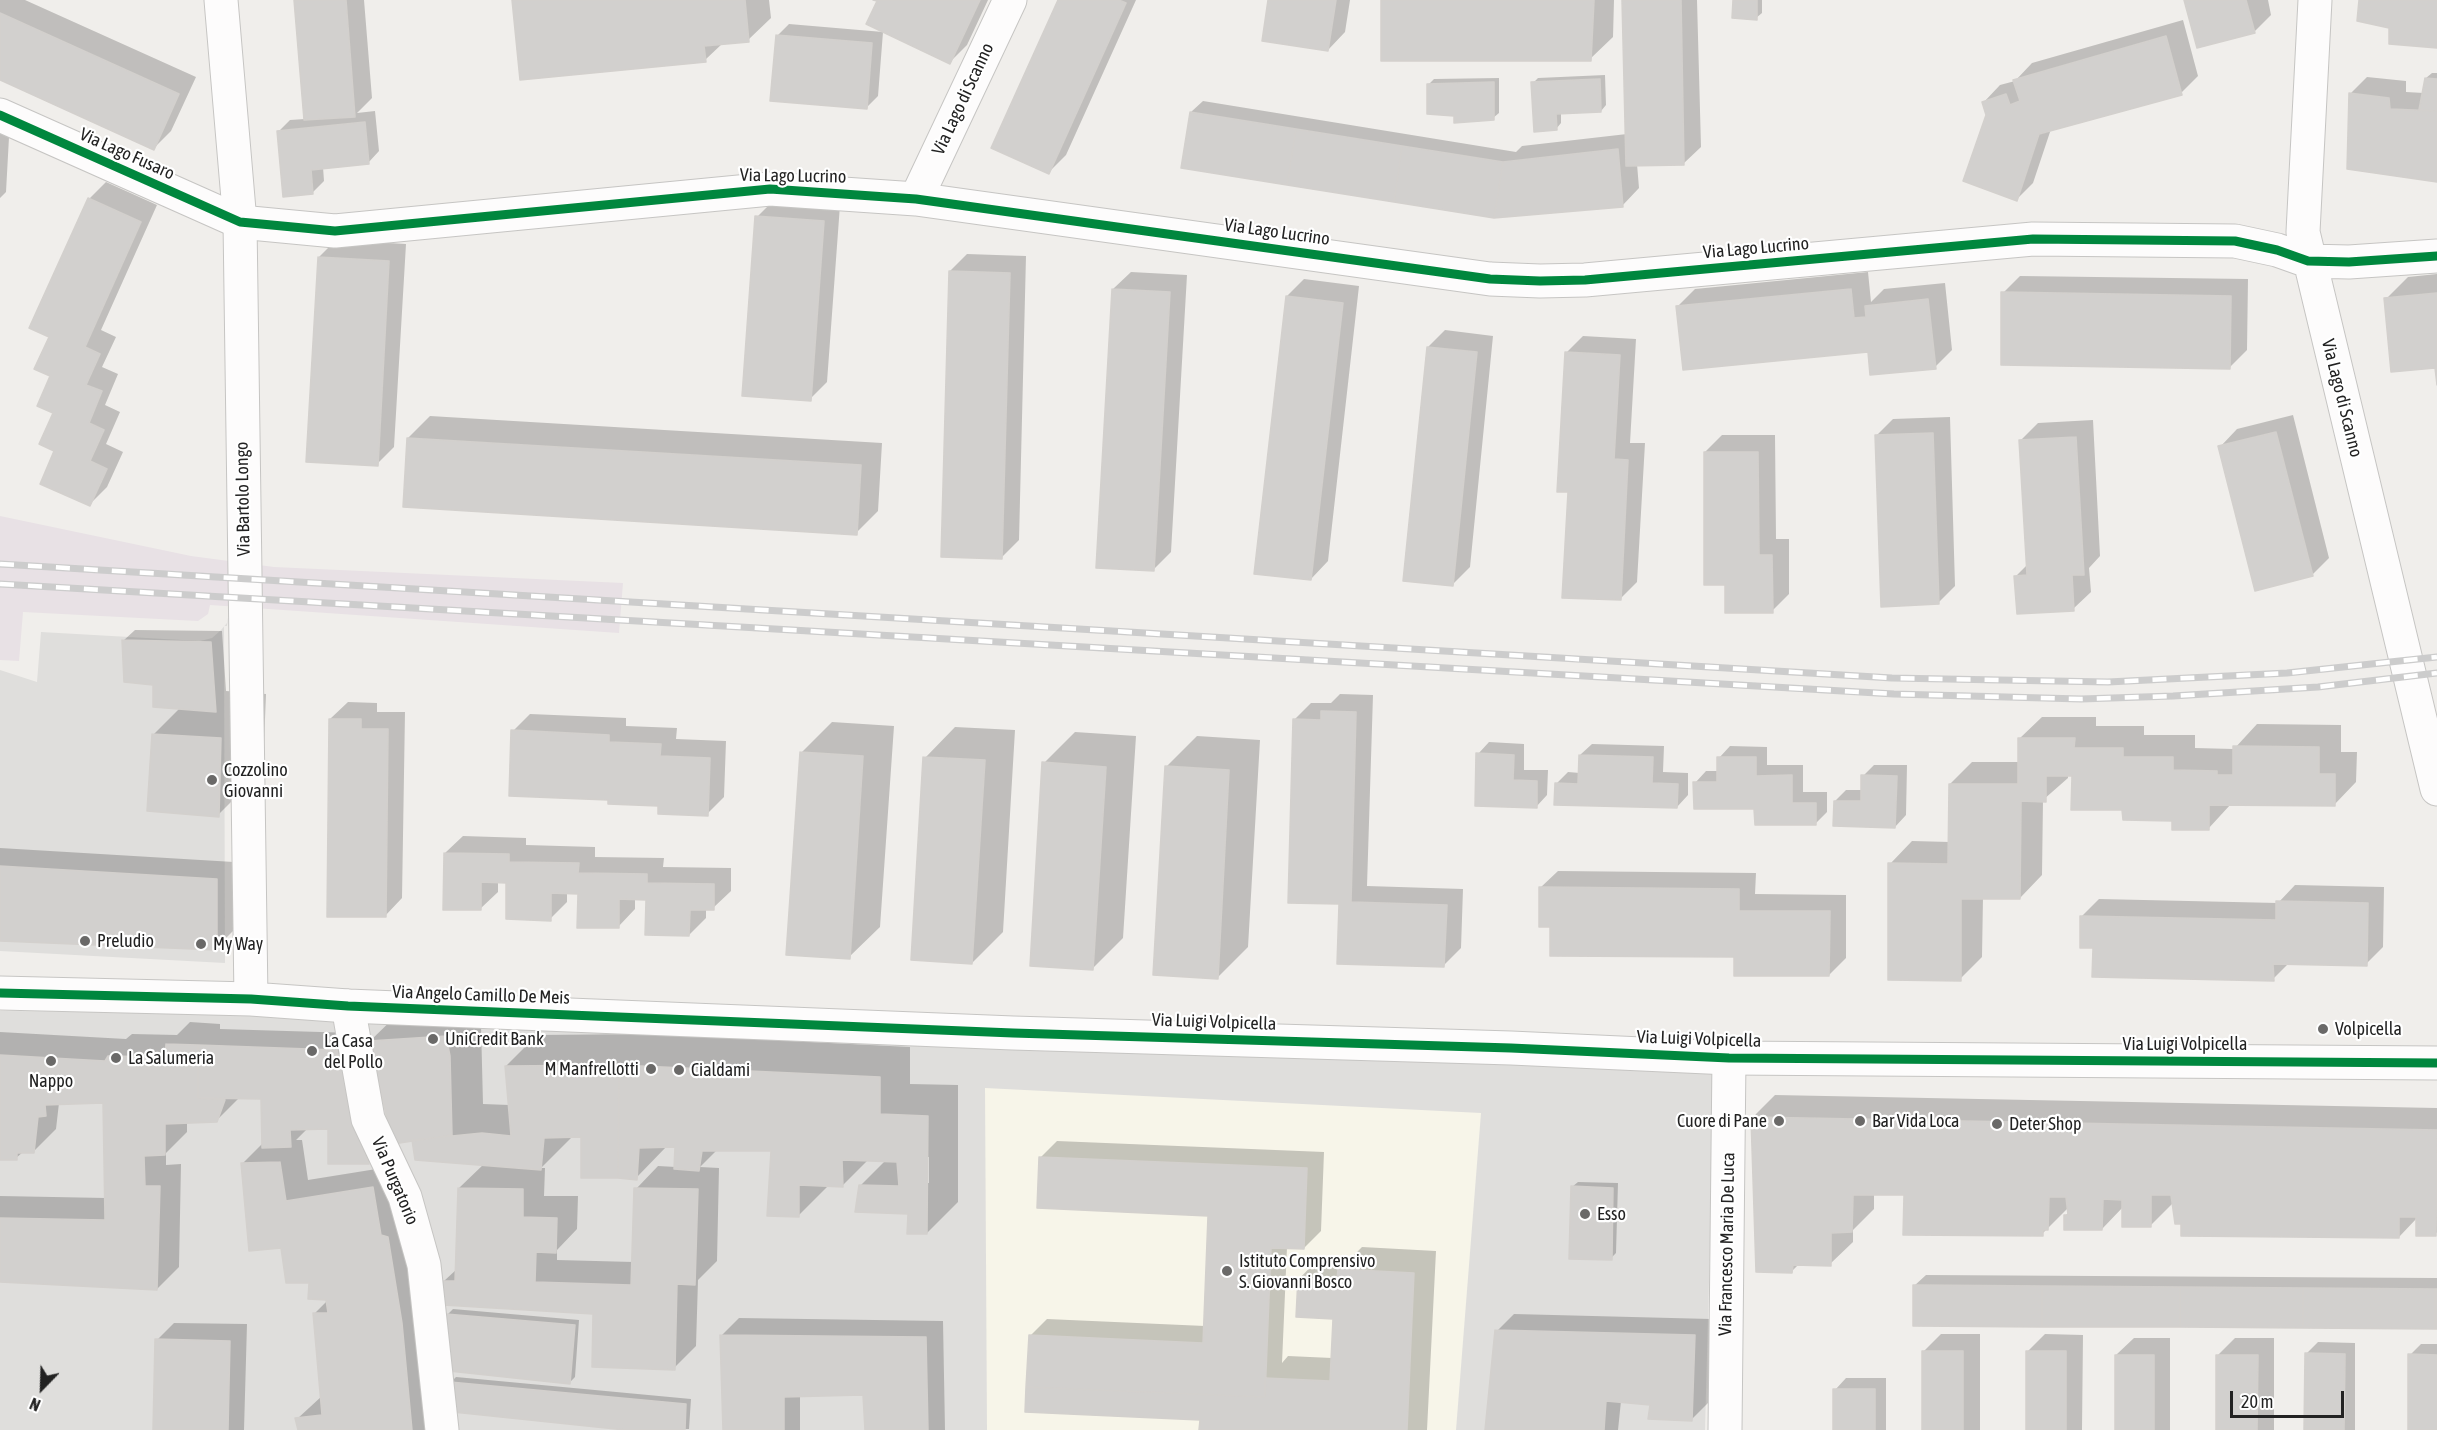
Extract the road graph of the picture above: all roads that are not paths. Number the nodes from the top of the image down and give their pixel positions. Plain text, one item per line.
1 (221, 0) edge
2 (1010, 0) edge
3 (2314, 0) edge
4 (0, 115) edge
5 (916, 199) junction
6 (240, 222) junction
7 (2437, 256) edge
8 (2308, 261) junction
9 (2437, 789) edge
10 (0, 993) edge
11 (251, 999) junction
12 (348, 1006) junction
13 (961, 1030) joint
14 (1729, 1058) junction
15 (2437, 1063) edge
16 (442, 1430) edge
17 (1725, 1430) edge

1 - 6 street, Via Bartolo Longo
2 - 5 street, Via Lago di Scanno
3 - 8 street, Via Lago di Scanno
4 - 6 street, Via Lago Fusaro
5 - 6 street, Via Lago Lucrino
5 - 8 street, Via Lago Lucrino
6 - 11 street, Via Bartolo Longo
7 - 8 street, Via Lago Lucrino
8 - 9 street, Via Lago di Scanno
10 - 11 street, Via Angelo Camillo De Meis
11 - 12 street, Via Angelo Camillo De Meis
12 - 13 street, Via Angelo Camillo De Meis
12 - 16 street, Via Purgatorio
13 - 14 street, Via Luigi Volpicella
14 - 15 street, Via Luigi Volpicella
14 - 17 street, Via Francesco Maria De Luca

